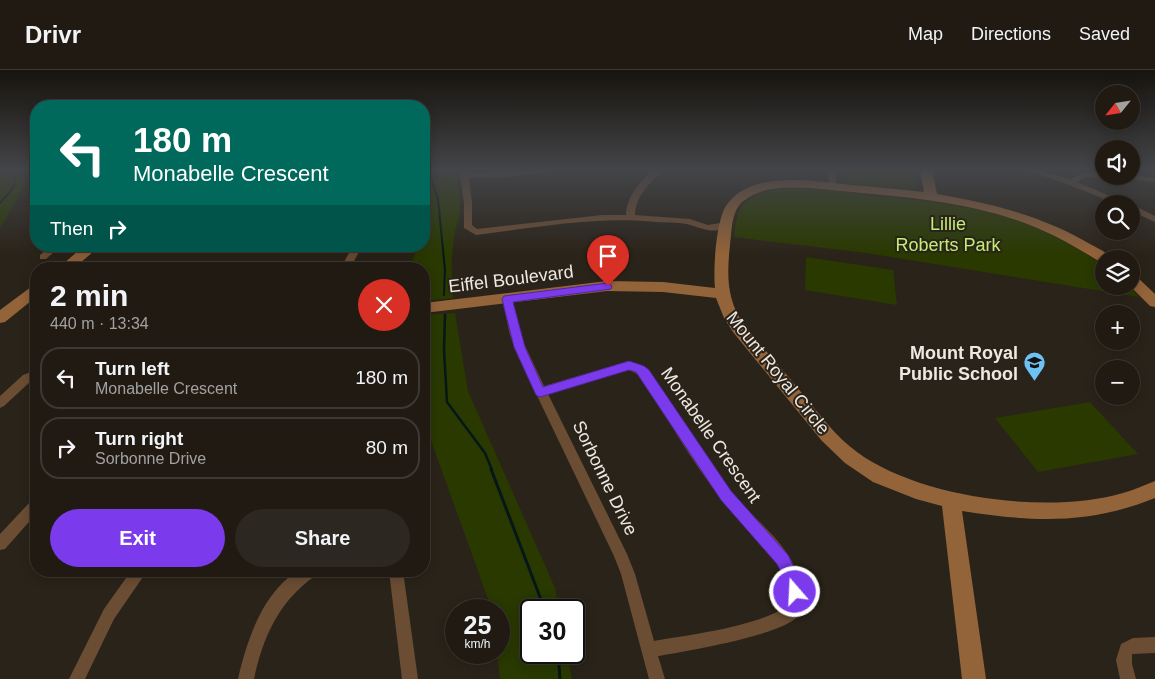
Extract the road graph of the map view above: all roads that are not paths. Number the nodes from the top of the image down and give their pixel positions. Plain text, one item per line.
1 (468, 198) edge
2 (633, 198) edge
3 (738, 198) edge
4 (947, 198) edge
5 (1140, 212) edge
6 (630, 218) junction
7 (1155, 219) edge
8 (726, 225) junction
9 (49, 252) edge
10 (85, 252) edge
11 (1095, 253) edge
12 (43, 257) dead end
13 (73, 262) edge
14 (1140, 288) edge
15 (722, 294) junction
16 (30, 295) edge
17 (507, 299) junction
18 (1155, 302) edge
19 (430, 308) edge
20 (0, 318) edge
21 (30, 377) edge
22 (540, 392) junction
23 (0, 403) edge
24 (1155, 489) edge
25 (951, 499) junction
26 (30, 511) edge
27 (0, 544) edge
28 (136, 577) edge
29 (302, 577) edge
30 (397, 577) edge
31 (1155, 645) edge
32 (649, 650) junction
33 (77, 679) edge
34 (246, 679) edge
35 (410, 679) edge
36 (657, 679) edge
37 (974, 679) edge
38 (1128, 679) edge

1 - 6 street
2 - 6 street
3 - 8 street, Mount Royal Circle
4 - 11 street, Mount Royal Circle
5 - 7 street
6 - 8 street
8 - 15 street, Mount Royal Circle
9 - 12 street
10 - 13 street
14 - 18 street
15 - 17 street, Eiffel Boulevard
15 - 25 street, Mount Royal Circle
16 - 20 street
17 - 19 street, Eiffel Boulevard
17 - 22 street, Sorbonne Drive
21 - 23 street
22 - 32 street, Sorbonne Drive
22 - 32 street, Monabelle Crescent
24 - 25 street, Mount Royal Circle
25 - 37 street
26 - 27 street
28 - 33 street
29 - 34 street
30 - 35 street
31 - 38 street
32 - 36 street, Sorbonne Drive

